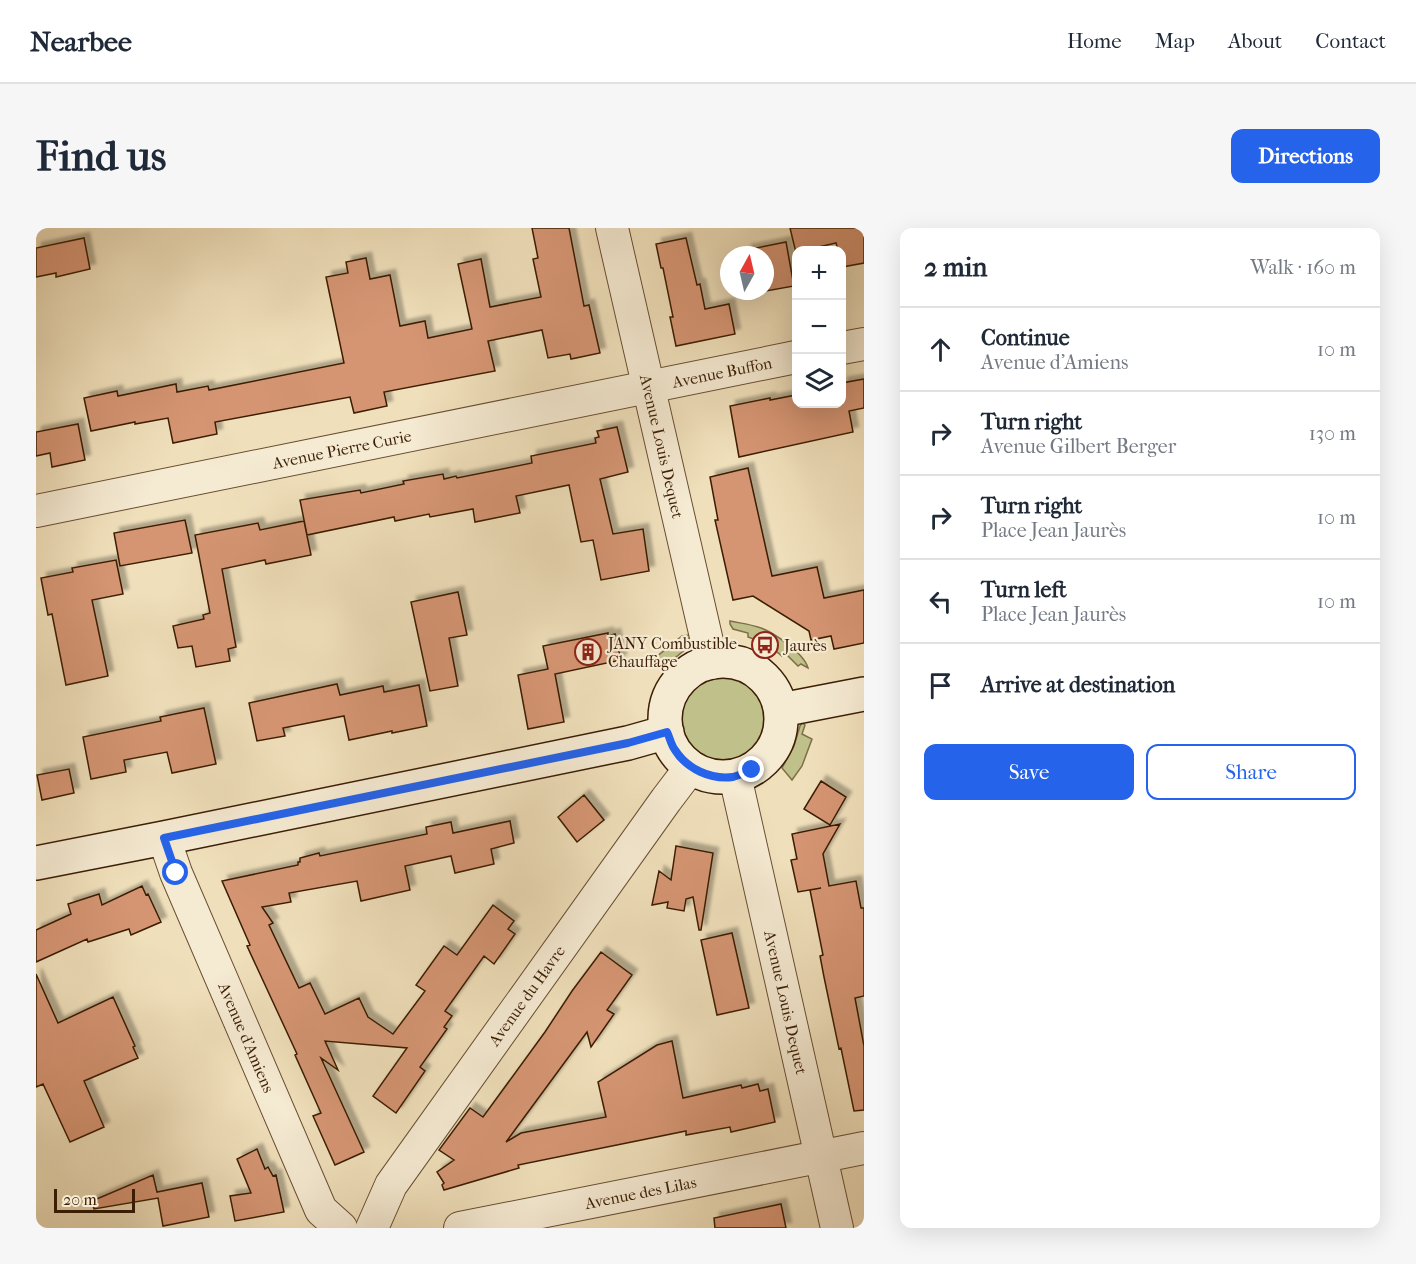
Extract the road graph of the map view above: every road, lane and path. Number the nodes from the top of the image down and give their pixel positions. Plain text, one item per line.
1 (612, 228) edge
2 (864, 344) edge
3 (846, 347) edge
4 (792, 358) edge
5 (648, 387) junction
6 (36, 511) edge
7 (712, 663) junction
8 (864, 694) edge
9 (781, 710) junction
10 (667, 732) junction
11 (691, 767) junction
12 (735, 776) junction
13 (164, 838) junction
14 (36, 863) edge
15 (864, 1148) edge
16 (822, 1156) junction
17 (341, 1228) edge
18 (372, 1228) edge
19 (460, 1228) edge
20 (837, 1228) edge

1 - 5 street, Avenue Louis Dequet
2 - 3 street
4 - 5 street, Avenue Buffon
5 - 6 street, Avenue Pierre Curie
5 - 7 street, Avenue Louis Dequet
7 - 9 street
7 - 10 street
8 - 9 street
9 - 12 street
10 - 11 street
10 - 13 street
11 - 12 street
11 - 18 street, Avenue du Havre
12 - 16 street, Avenue Louis Dequet
13 - 14 street
13 - 17 street, Avenue d'Amiens
15 - 16 street, Avenue des Lilas
16 - 19 street, Avenue des Lilas
16 - 20 street, Avenue Louis Dequet

